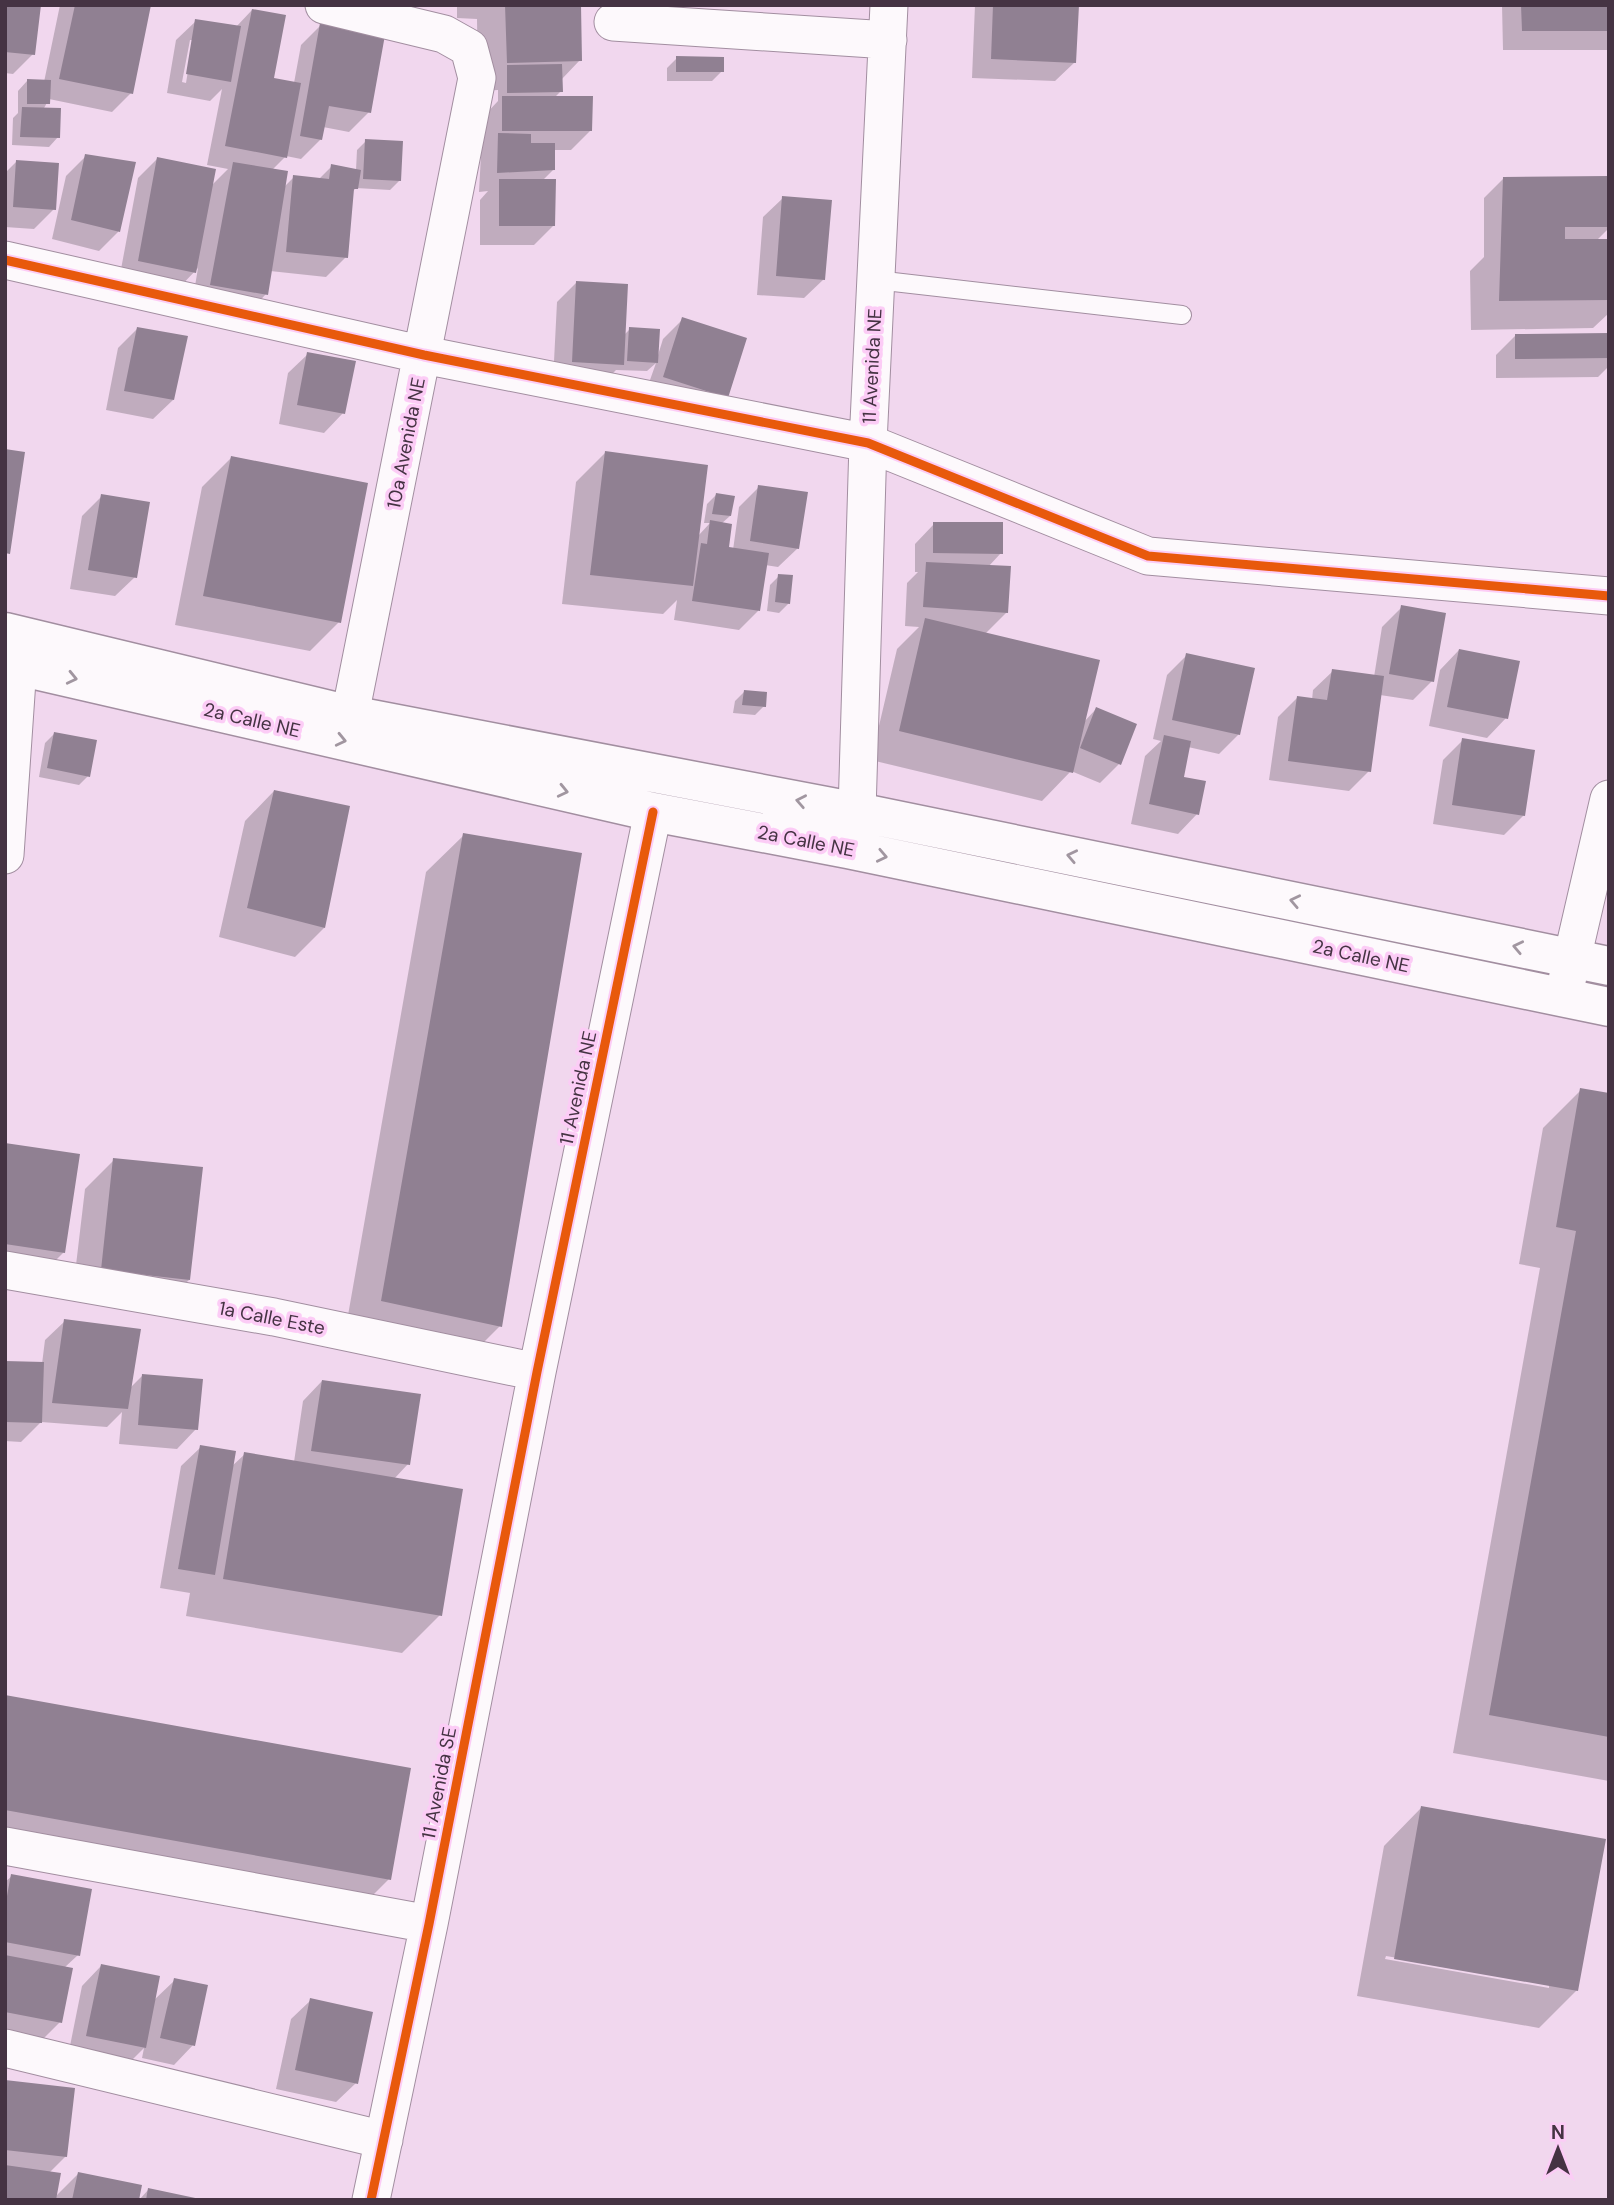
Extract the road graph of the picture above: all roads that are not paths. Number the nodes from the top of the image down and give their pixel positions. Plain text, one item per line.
1 (324, 5) edge
2 (613, 22) dead end
3 (888, 23) edge
4 (5, 260) edge
5 (876, 280) junction
6 (1182, 315) dead end
7 (424, 355) junction
8 (868, 443) junction
9 (1609, 596) edge
10 (12, 649) edge
11 (350, 715) junction
12 (1609, 799) edge
13 (653, 812) junction
14 (858, 812) junction
15 (5, 855) edge
16 (1591, 962) edge
17 (1563, 999) junction
18 (1609, 1007) edge
19 (5, 1270) edge
20 (537, 1372) junction
21 (5, 1846) edge
22 (429, 1924) junction
23 (5, 2048) edge
24 (384, 2140) junction
25 (371, 2200) edge

1 - 7 street, 10a Avenida NE
2 - 3 street
3 - 5 street, 11 Avenida NE
4 - 7 street
5 - 6 lane
5 - 8 street, 11 Avenida NE
7 - 8 street
7 - 11 street, 10a Avenida NE
8 - 9 street
8 - 14 street, 11 Avenida NE
10 - 11 main road, 2a Calle NE
10 -> 13 main road, 2a Calle NE
10 - 15 street
14 -> 11 main road, 2a Calle NE
12 - 16 street
13 -> 17 main road, 2a Calle NE
13 - 20 street, 11 Avenida NE
16 -> 14 main road, 2a Calle NE
16 - 17 street
17 - 18 main road, 2a Calle NE
19 - 20 street, 1a Calle Este
20 - 22 street, 11 Avenida SE
21 - 22 street
22 - 24 street, 11 Avenida SE
23 - 24 street
24 - 25 street, 11 Avenida SE

